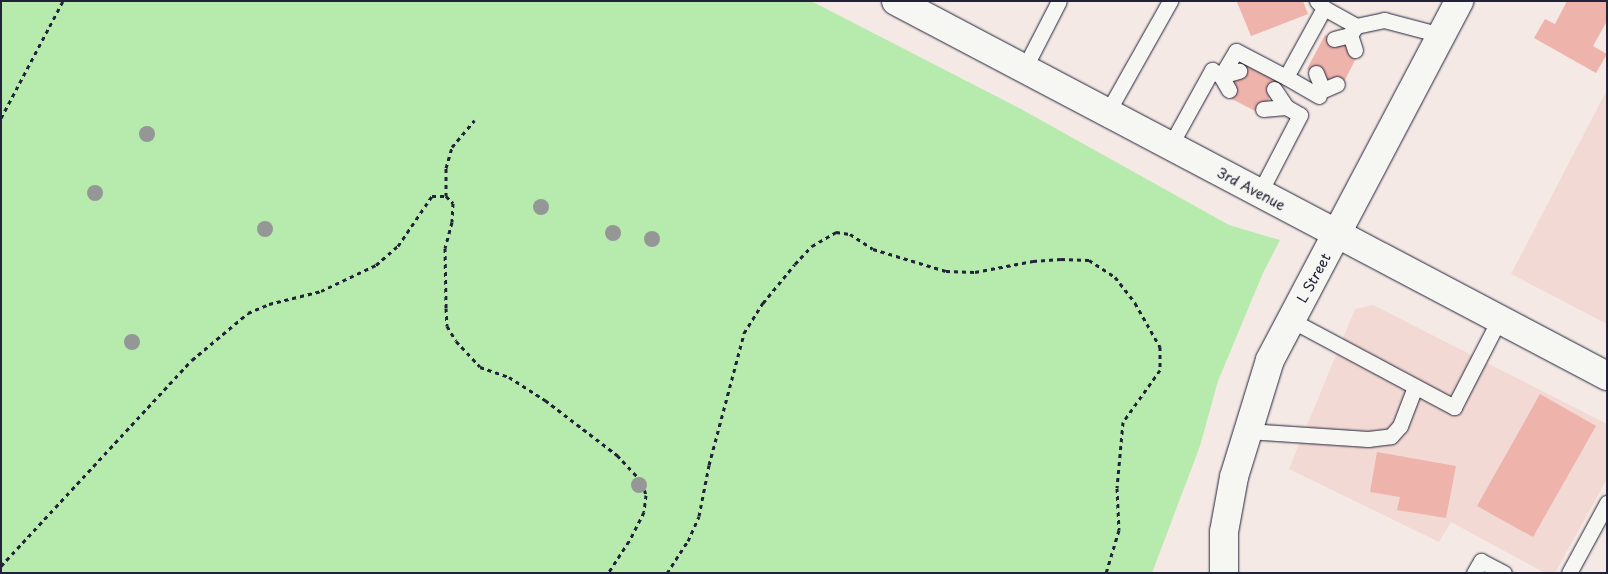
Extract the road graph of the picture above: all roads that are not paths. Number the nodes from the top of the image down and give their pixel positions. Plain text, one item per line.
1 (896, 1) edge
2 (1059, 1) edge
3 (1170, 1) edge
4 (1459, 1) edge
5 (1320, 5) edge
6 (1353, 30) junction
7 (1442, 35) junction
8 (1334, 39) dead end
9 (1355, 50) dead end
10 (1024, 69) junction
11 (1239, 72) dead end
12 (1316, 73) dead end
13 (1221, 76) junction
14 (1286, 77) junction
15 (1337, 84) dead end
16 (1274, 89) dead end
17 (1229, 90) dead end
18 (1321, 93) junction
19 (1286, 108) junction
20 (1263, 109) dead end
21 (1107, 113) junction
22 (1300, 115) junction
23 (1170, 146) junction
24 (1259, 194) junction
25 (1337, 235) junction
26 (1291, 320) junction
27 (1499, 320) junction
28 (1607, 376) edge
29 (1415, 387) junction
30 (1247, 431) junction
31 (1607, 503) edge
32 (1224, 573) edge
33 (1474, 573) edge
34 (1504, 573) edge
35 (1569, 573) edge

1 - 10 main road, 3rd Avenue
2 - 10 lane
3 - 21 lane
4 - 7 main road, L Street
5 - 6 lane
5 - 14 lane
6 - 7 lane
6 - 8 lane
6 - 9 lane
7 - 25 main road, L Street
10 - 21 main road, 3rd Avenue
11 - 13 lane
12 - 18 lane
13 - 14 lane
13 - 17 lane
13 - 23 lane
14 - 18 lane
15 - 18 lane
16 - 19 lane
18 - 22 lane
19 - 20 lane
19 - 22 lane
21 - 23 main road, 3rd Avenue
22 - 24 lane
23 - 24 main road, 3rd Avenue
24 - 25 main road, 3rd Avenue
25 - 26 main road, L Street
25 - 27 main road, 3rd Avenue
26 - 29 lane
26 - 30 main road, L Street
27 - 28 main road, 3rd Avenue
27 - 29 lane
29 - 30 lane
30 - 32 main road, L Street
31 - 35 lane
33 - 34 lane

